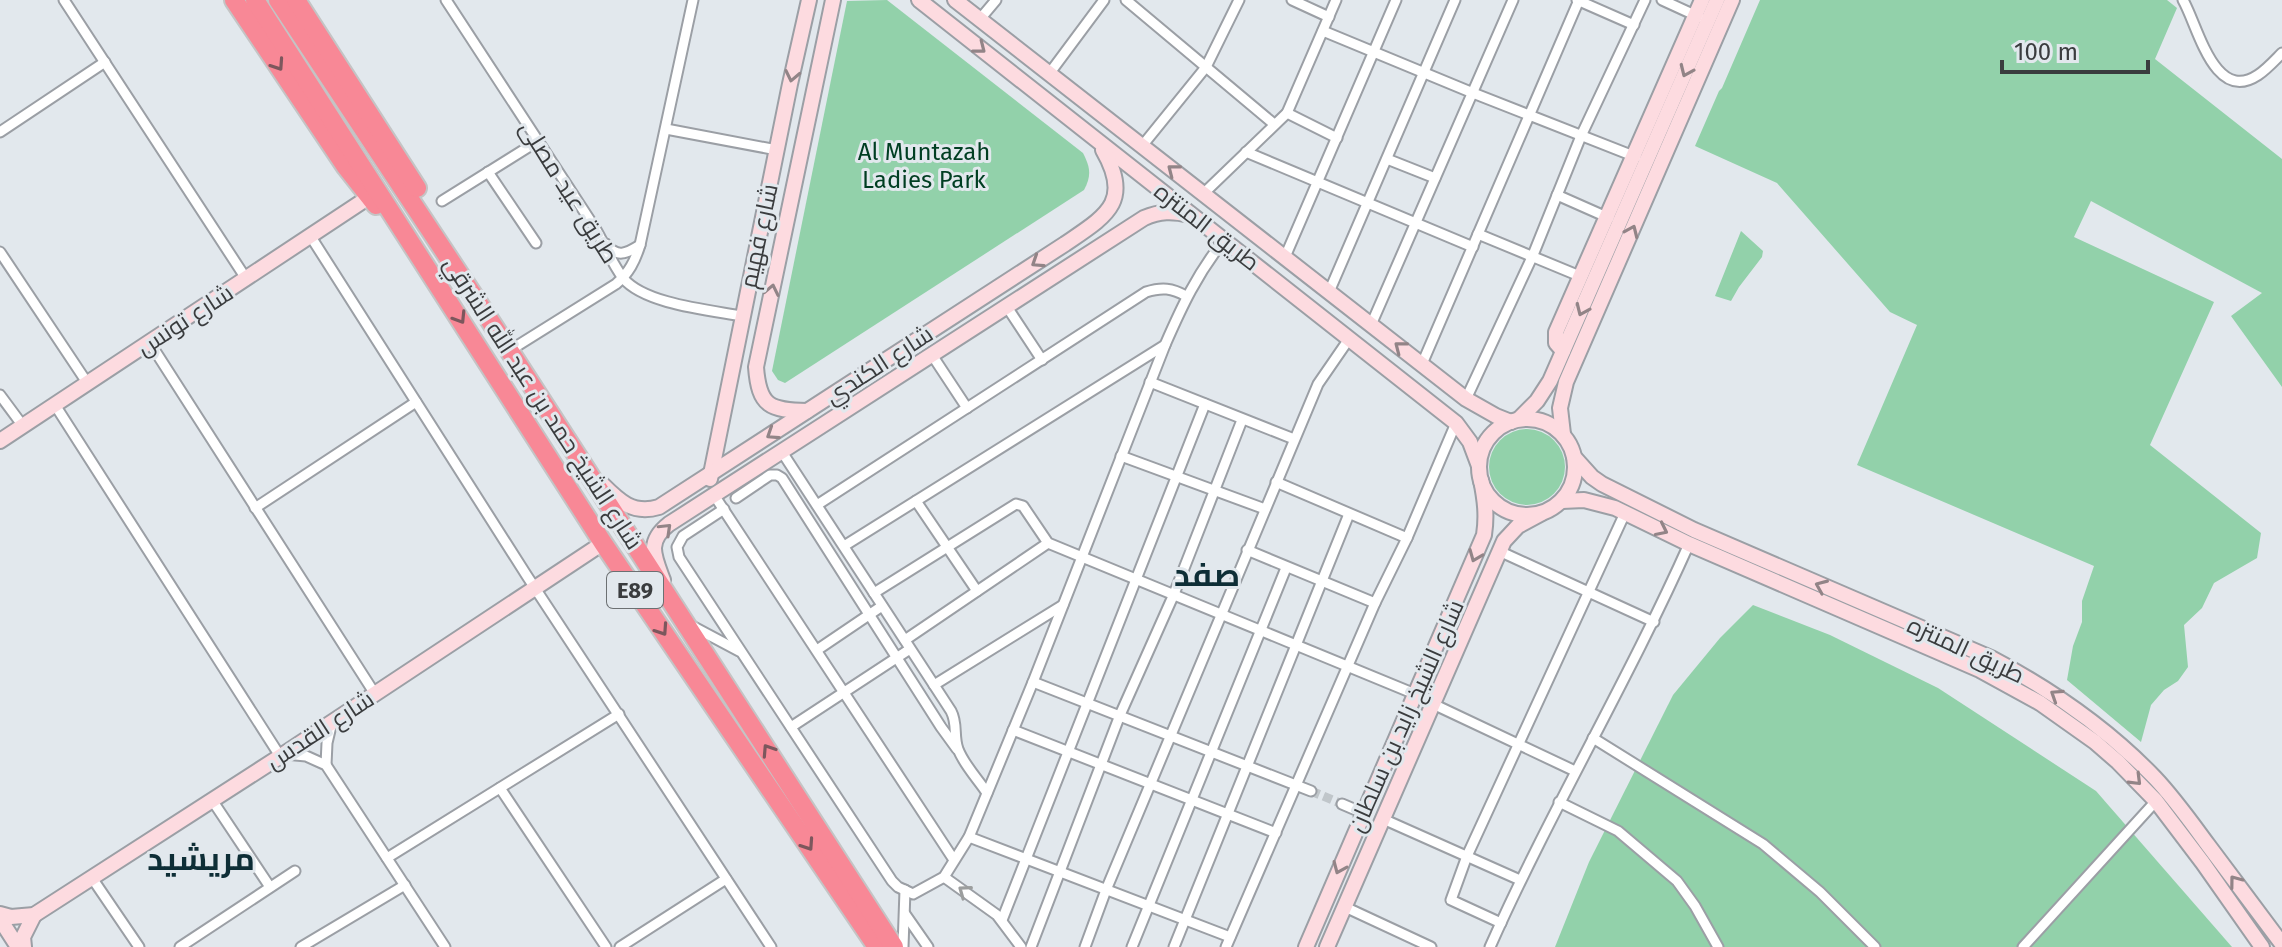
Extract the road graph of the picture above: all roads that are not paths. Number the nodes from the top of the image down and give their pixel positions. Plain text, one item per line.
1 (64, 0) edge
2 (234, 0) edge
3 (255, 0) edge
4 (278, 0) edge
5 (296, 0) edge
6 (446, 0) edge
7 (693, 0) edge
8 (809, 0) edge
9 (834, 0) edge
10 (955, 0) edge
11 (996, 0) edge
12 (1104, 0) edge
13 (1126, 0) edge
14 (1239, 0) edge
15 (1292, 0) edge
16 (1336, 0) edge
17 (1396, 0) edge
18 (1455, 0) edge
19 (1513, 0) edge
20 (1578, 0) edge
21 (1645, 0) edge
22 (1662, 0) edge
23 (1702, 0) edge
24 (1717, 0) edge
25 (1732, 0) edge
26 (2183, 0) edge
27 (921, 1) edge
28 (1329, 17) junction
29 (1702, 18) junction
30 (980, 19) junction
31 (804, 21) junction
32 (828, 23) junction
33 (1634, 25) junction
34 (1323, 31) junction
35 (1374, 51) junction
36 (2282, 53) edge
37 (105, 62) junction
38 (1206, 67) junction
39 (1424, 72) junction
40 (1049, 74) junction
41 (1473, 93) junction
42 (1287, 113) junction
43 (1529, 116) junction
44 (1274, 124) junction
45 (666, 129) junction
46 (0, 132) edge
47 (1581, 136) junction
48 (1337, 138) junction
49 (538, 141) junction
50 (1097, 141) junction
51 (1142, 146) junction
52 (777, 150) junction
53 (1246, 152) junction
54 (1640, 158) junction
55 (1387, 159) junction
56 (488, 172) junction
57 (1435, 178) junction
58 (1318, 181) junction
59 (1203, 194) junction
60 (1557, 195) junction
61 (369, 197) junction
62 (442, 201) dead end
63 (1367, 204) junction
64 (1193, 216) junction
65 (1613, 220) junction
66 (1415, 223) junction
67 (1478, 234) junction
68 (311, 237) junction
69 (601, 238) junction
70 (1224, 240) junction
71 (536, 243) dead end
72 (640, 245) junction
73 (1473, 247) junction
74 (0, 252) edge
75 (418, 252) junction
76 (1533, 255) junction
77 (1285, 257) junction
78 (10, 266) junction
79 (0, 273) edge
80 (623, 278) junction
81 (1587, 279) junction
82 (247, 280) junction
83 (1329, 292) junction
84 (1186, 296) junction
85 (1007, 307) junction
86 (487, 316) junction
87 (742, 316) junction
88 (1371, 325) junction
89 (1349, 339) junction
90 (150, 343) junction
91 (1165, 345) junction
92 (509, 351) junction
93 (932, 355) junction
94 (1042, 360) junction
95 (1422, 364) junction
96 (1150, 382) junction
97 (88, 384) junction
98 (833, 394) junction
99 (0, 395) edge
100 (1466, 399) junction
101 (416, 402) junction
102 (1205, 404) junction
103 (55, 405) junction
104 (967, 408) junction
105 (807, 411) junction
106 (844, 413) junction
107 (1242, 420) junction
108 (1515, 420) junction
109 (1456, 423) junction
110 (23, 426) junction
111 (1563, 434) junction
112 (1294, 439) junction
113 (0, 441) edge
114 (782, 452) junction
115 (1121, 456) junction
116 (1574, 457) junction
117 (584, 466) junction
118 (710, 473) junction
119 (1480, 473) junction
120 (1176, 476) junction
121 (1276, 482) junction
122 (1214, 490) junction
123 (714, 495) junction
124 (736, 498) dead end
125 (916, 501) junction
126 (1562, 501) junction
127 (817, 505) junction
128 (255, 508) junction
129 (724, 509) junction
130 (1265, 509) junction
131 (1542, 513) junction
132 (1625, 513) junction
133 (1349, 514) junction
134 (1407, 538) junction
135 (603, 543) junction
136 (1048, 543) junction
137 (1689, 544) junction
138 (844, 546) junction
139 (947, 547) junction
140 (1247, 550) junction
141 (1499, 551) junction
142 (1082, 555) junction
143 (1286, 568) junction
144 (1136, 578) junction
145 (1322, 582) junction
146 (535, 588) junction
147 (977, 591) junction
148 (1589, 592) junction
149 (874, 593) junction
150 (1174, 594) junction
151 (670, 599) junction
152 (1375, 603) junction
153 (1063, 605) junction
154 (882, 606) junction
155 (1221, 614) junction
156 (869, 615) junction
157 (1654, 622) junction
158 (685, 623) junction
159 (1260, 631) junction
160 (907, 644) junction
161 (1296, 646) junction
162 (817, 650) junction
163 (742, 653) junction
164 (896, 657) junction
165 (1348, 666) junction
166 (1033, 682) junction
167 (934, 685) junction
168 (844, 692) junction
169 (375, 694) junction
170 (1415, 694) junction
171 (1087, 702) junction
172 (1433, 704) junction
173 (619, 714) junction
174 (1120, 715) junction
175 (332, 721) junction
176 (791, 727) junction
177 (1013, 730) junction
178 (1171, 735) junction
179 (1593, 738) junction
180 (1519, 745) junction
181 (1067, 751) junction
182 (1211, 751) junction
183 (959, 752) junction
184 (282, 755) junction
185 (1101, 764) junction
186 (326, 765) junction
187 (1247, 765) junction
188 (1575, 771) junction
189 (1151, 784) junction
190 (1297, 784) junction
191 (500, 788) junction
192 (1311, 791) tunnel mouth
193 (987, 793) junction
194 (212, 800) junction
195 (1191, 800) junction
196 (2156, 801) junction
197 (1559, 802) junction
198 (1342, 804) tunnel mouth
199 (1363, 813) junction
200 (1228, 814) junction
201 (1383, 819) junction
202 (1276, 833) junction
203 (969, 837) junction
204 (1467, 856) junction
205 (387, 858) junction
206 (1025, 859) junction
207 (954, 860) junction
208 (295, 871) dead end
209 (1059, 872) junction
210 (944, 877) junction
211 (92, 878) junction
212 (726, 879) junction
213 (1520, 880) junction
214 (405, 885) junction
215 (270, 887) junction
216 (905, 890) junction
217 (1106, 890) junction
218 (1148, 906) junction
219 (1345, 907) junction
220 (904, 913) junction
221 (34, 915) junction
222 (0, 917) edge
223 (1002, 920) junction
224 (1184, 920) junction
225 (861, 922) junction
226 (1501, 923) junction
227 (1228, 942) edge
228 (2282, 944) edge
229 (21, 947) edge
230 (139, 947) edge
231 (180, 947) edge
232 (301, 947) edge
233 (445, 947) edge
234 (606, 947) edge
235 (620, 947) edge
236 (771, 947) edge
237 (867, 947) edge
238 (877, 947) edge
239 (894, 947) edge
240 (903, 947) edge
241 (928, 947) edge
242 (1021, 947) edge
243 (1031, 947) edge
244 (1085, 947) edge
245 (1132, 947) edge
246 (1174, 947) edge
247 (1306, 947) edge
248 (1327, 947) edge
249 (1431, 947) edge
250 (1490, 947) edge
251 (1718, 947) edge
252 (1875, 947) edge
253 (2023, 947) edge
254 (2262, 947) edge

1 - 37 street
2 -> 61 highway
3 - 75 highway, شارع الشيخ حمد بن عبد الله الشرقي / E89
4 - 86 highway, شارع الشيخ حمد بن عبد الله الشرقي / E89
5 - 86 highway
6 - 49 street, طريق عيد مصلى
7 - 45 street
8 - 31 street, شارع فهيم
9 - 32 street, شارع فهيم
10 - 30 street, طريق المنتزه
11 - 30 street
12 - 40 street
13 - 38 street
14 - 38 street
15 - 28 street
16 - 28 street
17 - 35 street
18 - 39 street
19 - 41 street
20 - 33 street
20 - 43 street
21 - 33 street
22 - 29 street
23 - 29 street
24 - 29 street
111 -> 25 street
26 - 36 street
27 -> 50 street, طريق المنتزه
28 - 34 street
29 -> 54 street
30 - 40 street, طريق المنتزه
31 - 32 street
31 -> 52 street, شارع فهيم
105 -> 32 street, شارع فهيم
33 - 47 street
34 - 35 street
34 - 42 street
35 - 39 street
35 - 48 street
37 - 46 street
37 - 82 street
38 - 44 street
38 - 51 street
39 - 41 street
39 - 55 street
40 - 51 street, طريق المنتزه
41 - 43 street
41 - 57 street
42 - 44 street
42 - 48 street
43 - 47 street
43 - 67 street
44 - 53 street
45 - 52 street
45 - 72 street
47 - 54 street
47 - 60 street
48 - 58 street
49 - 56 street
49 - 69 street, طريق عيد مصلى
50 - 64 street, طريق المنتزه
50 -> 98 street, شارع الكندي
59 -> 51 street, طريق المنتزه
52 - 87 street, شارع فهيم
53 - 58 street
53 - 59 street
54 - 65 street
55 - 57 street
55 - 63 street
56 - 62 street
56 - 71 street
57 - 66 street
58 - 63 street
58 - 77 street
59 - 77 street, طريق المنتزه
60 - 65 street
60 - 76 street
61 - 68 street, شارع تونس
61 - 75 highway
63 - 66 street
63 - 83 street
64 - 70 street, طريق المنتزه
64 - 85 street, شارع الكندي
65 - 81 street
66 - 73 street
66 - 88 street
67 - 73 street
67 - 76 street
68 - 82 street, شارع تونس
68 - 101 street
69 - 72 street
69 - 80 street, طريق عيد مصلى
70 - 84 street
70 - 89 street, طريق المنتزه
72 - 80 street
73 - 95 street
74 - 78 street
75 -> 135 highway, شارع الشيخ حمد بن عبد الله الشرقي / E89
76 - 81 street
76 - 100 street
77 - 83 street, طريق المنتزه
78 - 79 street
78 - 97 street
80 - 87 street, طريق عيد مصلى
80 - 92 street
81 -> 108 street
82 - 90 street, شارع تونس
83 - 88 street, طريق المنتزه
84 - 91 street
84 - 94 street
85 - 93 street, شارع الكندي
85 - 94 street
86 - 92 highway, شارع الشيخ حمد بن عبد الله الشرقي / E89
87 - 118 street, شارع فهيم
95 -> 88 street, طريق المنتزه
89 - 109 street, طريق المنتزه
89 - 112 street
90 - 97 street, شارع تونس
90 - 128 street
91 - 96 street
91 - 125 street
92 - 117 highway, شارع الشيخ حمد بن عبد الله الشرقي / E89
93 - 104 street
93 - 106 street, شارع الكندي
94 - 104 street
95 - 100 street, طريق المنتزه
96 - 102 street
96 - 115 street
97 - 103 street, شارع تونس
98 - 105 street, شارع الكندي
98 - 106 street
99 - 110 street
100 - 108 street, طريق المنتزه
101 - 128 street
101 - 146 street
102 - 107 street
102 - 120 street
103 - 110 street, شارع تونس
103 - 184 street
104 - 127 street
105 -> 118 street, شارع الكندي
106 - 114 street, شارع الكندي
107 - 112 street
107 - 122 street
108 - 111 street
108 - 119 street
109 - 119 street, طريق المنتزه
109 - 134 street
110 - 113 street, شارع تونس
111 - 116 street
112 - 121 street
114 - 123 street, شارع الكندي
114 - 127 street
115 - 120 street
115 - 142 street
116 - 126 street
228 -> 116 street, طريق المنتزه
117 - 118 street, شارع الكندي
117 - 151 highway, شارع الشيخ حمد بن عبد الله الشرقي / E89
118 - 123 street
119 - 131 street
119 -> 170 street, شارع الشيخ زايد بن سلطان
120 - 122 street
120 - 144 street
121 - 130 street
121 - 133 street
122 - 130 street
122 - 150 street
123 - 129 street
151 -> 123 street, شارع الكندي
124 - 156 street
125 - 138 street
125 - 139 street
126 - 131 street
126 - 132 street, طريق المنتزه
127 - 138 street
128 - 169 street
129 - 162 street
129 - 163 street
130 - 140 street
131 - 141 street, شارع الشيخ زايد بن سلطان
132 -> 137 street, طريق المنتزه
132 - 148 street
133 - 134 street
133 - 145 street
134 - 152 street
135 - 146 street, شارع القدس
135 -> 225 highway, شارع الشيخ حمد بن عبد الله الشرقي / E89
136 - 139 street
136 - 142 street
136 - 147 street
137 - 157 street
137 -> 196 street, طريق المنتزه
138 - 149 street
139 - 147 street
139 - 149 street
140 - 143 street
140 - 155 street
141 - 148 street
141 - 172 street, شارع الشيخ زايد بن سلطان
142 - 144 street
142 - 153 street
143 - 145 street
143 - 159 street
144 - 150 street
144 - 171 street
145 - 152 street
145 - 161 street
146 - 169 street, شارع القدس
146 - 173 street
147 - 160 street
148 - 157 street
148 - 180 street
149 - 154 street
150 - 155 street
150 - 174 street
151 - 158 highway, شارع الشيخ حمد بن عبد الله الشرقي / E89
152 - 165 street
153 - 166 street
153 - 167 street
154 - 156 street
154 - 160 street
155 - 159 street
155 - 178 street
156 - 162 street
156 - 164 street
157 - 179 street
158 - 163 street
239 -> 158 highway, شارع الشيخ حمد بن عبد الله الشرقي / E89
159 - 161 street
159 - 182 street
160 - 164 street
160 - 167 street
161 - 165 street
161 - 187 street
162 - 168 street
163 - 176 street
164 - 168 street
164 - 183 street
165 - 170 street
165 - 190 street
166 - 171 street
166 - 177 street
167 - 183 street
168 - 176 street
168 - 207 street
169 - 175 street, شارع القدس
170 - 199 street, شارع الشيخ زايد بن سلطان
171 - 174 street
171 - 181 street
172 - 180 street
172 - 201 street, شارع الشيخ زايد بن سلطان
173 - 191 street
173 - 212 street
174 - 178 street
174 - 185 street
175 - 184 street, شارع القدس
175 - 186 street
176 - 216 street
177 - 181 street
177 - 193 street
178 - 182 street
178 - 189 street
179 - 188 street
179 - 252 street
180 - 188 street
180 - 204 street
181 - 185 street
181 - 206 street
182 - 187 street
182 - 195 street
183 - 193 street
184 - 186 street
184 - 194 street, شارع القدس
185 - 189 street
185 - 209 street
186 - 205 street
187 - 190 street
187 - 200 street
188 - 197 street
189 - 195 street
189 - 217 street
190 - 192 street
190 - 202 street
191 - 205 street
191 - 234 street
193 - 203 street
194 - 211 street, شارع القدس
194 - 215 street
195 - 200 street
195 - 218 street
196 - 253 street
196 - 254 street, طريق المنتزه
197 - 213 street
197 - 251 street
198 - 199 street
199 -> 247 street, شارع الشيخ زايد بن سلطان
200 - 202 street
200 - 224 street
201 - 204 street
201 - 219 street, شارع الشيخ زايد بن سلطان
202 - 227 street
203 - 206 street
203 - 207 street
204 - 213 street
204 - 226 street
205 - 214 street
206 - 209 street
206 - 223 street
207 - 210 street
208 - 215 street
209 - 217 street
209 - 243 street
210 - 216 street
223 -> 210 street
211 - 221 street, شارع القدس
211 - 230 street
212 - 235 street
212 - 236 street
213 - 226 street
214 - 232 street
214 - 233 street
215 - 231 street
216 - 220 street
217 - 218 street
217 - 244 street
218 - 224 street
218 - 245 street
219 - 248 street, شارع الشيخ زايد بن سلطان
219 - 249 street
220 - 240 street
220 - 241 street
221 - 222 street
221 - 229 street
222 - 229 street
223 - 242 street
224 - 227 street
224 - 246 street
225 - 237 highway
225 - 238 highway, شارع الشيخ حمد بن عبد الله الشرقي
226 - 250 street

